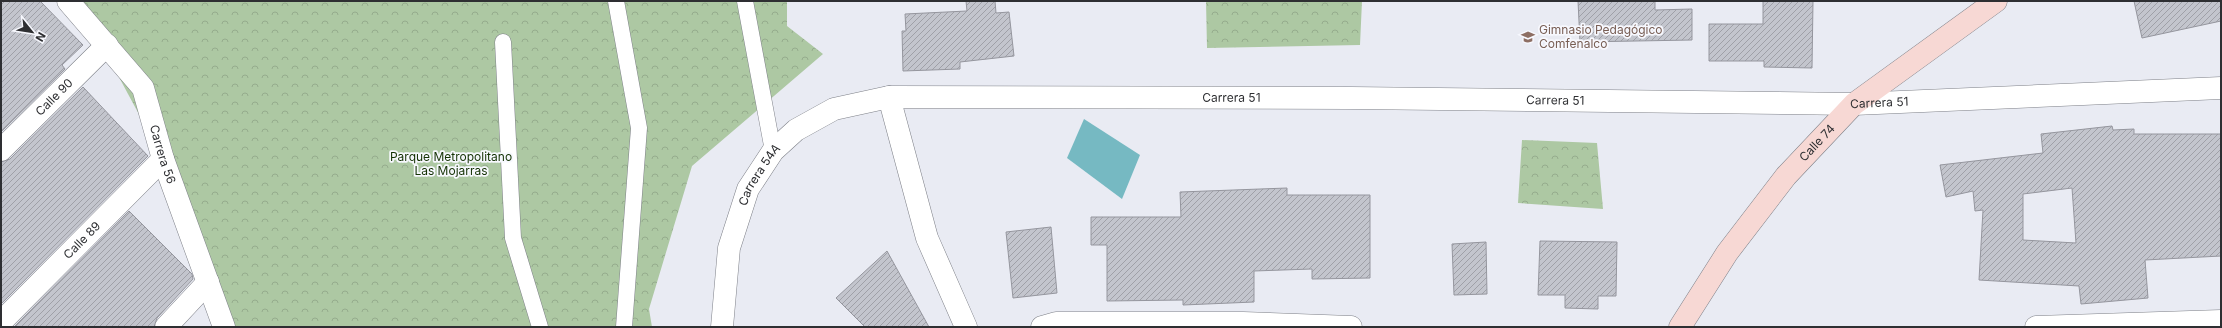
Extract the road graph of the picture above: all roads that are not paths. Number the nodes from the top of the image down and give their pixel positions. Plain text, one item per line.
1 (68, 1) edge
2 (616, 1) edge
3 (745, 1) edge
4 (1996, 1) edge
5 (503, 42) dead end
6 (107, 45) junction
7 (2221, 88) edge
8 (889, 97) junction
9 (1854, 104) junction
10 (1, 150) edge
11 (773, 151) junction
12 (163, 159) junction
13 (208, 282) junction
14 (2221, 321) edge
15 (1, 322) edge
16 (166, 327) edge
17 (224, 327) edge
18 (540, 327) edge
19 (624, 327) edge
20 (722, 327) edge
21 (966, 327) edge
22 (1042, 327) edge
23 (1351, 327) edge
24 (1680, 327) edge
25 (2036, 327) edge

1 - 6 street, Carrera 56
2 - 19 lane
3 - 11 lane
4 - 9 street, Calle 74
5 - 18 lane
6 - 10 street, Calle 90
6 - 12 street, Carrera 56
7 - 9 street, Carrera 51
8 - 9 street, Carrera 51
8 - 11 street, Carrera 54A
8 - 21 street
9 - 24 street, Calle 74
11 - 20 street, Carrera 54A
12 - 13 street, Carrera 56
12 - 15 street, Calle 89
13 - 16 street
13 - 17 street, Carrera 56
14 - 25 street
22 - 23 street

